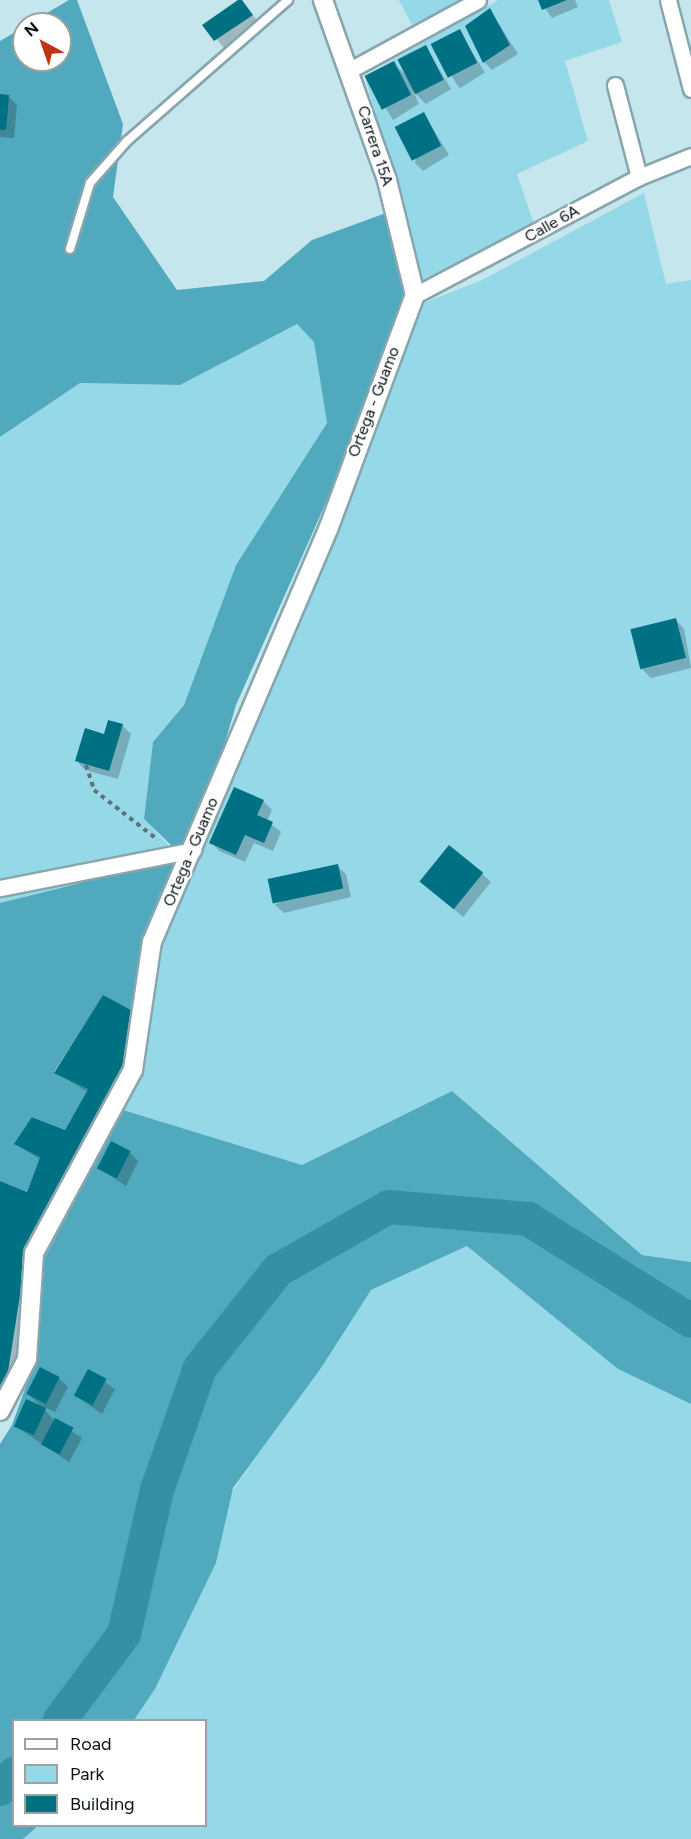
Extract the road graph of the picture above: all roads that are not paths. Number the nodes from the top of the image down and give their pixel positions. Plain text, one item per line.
1 (288, 0) edge
2 (323, 0) edge
3 (478, 0) edge
4 (668, 0) edge
5 (348, 70) junction
6 (615, 85) dead end
7 (691, 89) edge
8 (691, 156) edge
9 (639, 177) junction
10 (70, 249) dead end
11 (415, 295) junction
12 (184, 852) junction
13 (0, 888) edge
14 (0, 1411) edge

1 - 10 lane
2 - 5 street, Carrera 15A
3 - 5 street
4 - 7 street
5 - 11 street, Carrera 15A
6 - 9 street
8 - 9 street, Calle 6A
9 - 11 street, Calle 6A
11 - 12 street, Ortega - Guamo
12 - 13 street
12 - 14 street, Ortega - Guamo

